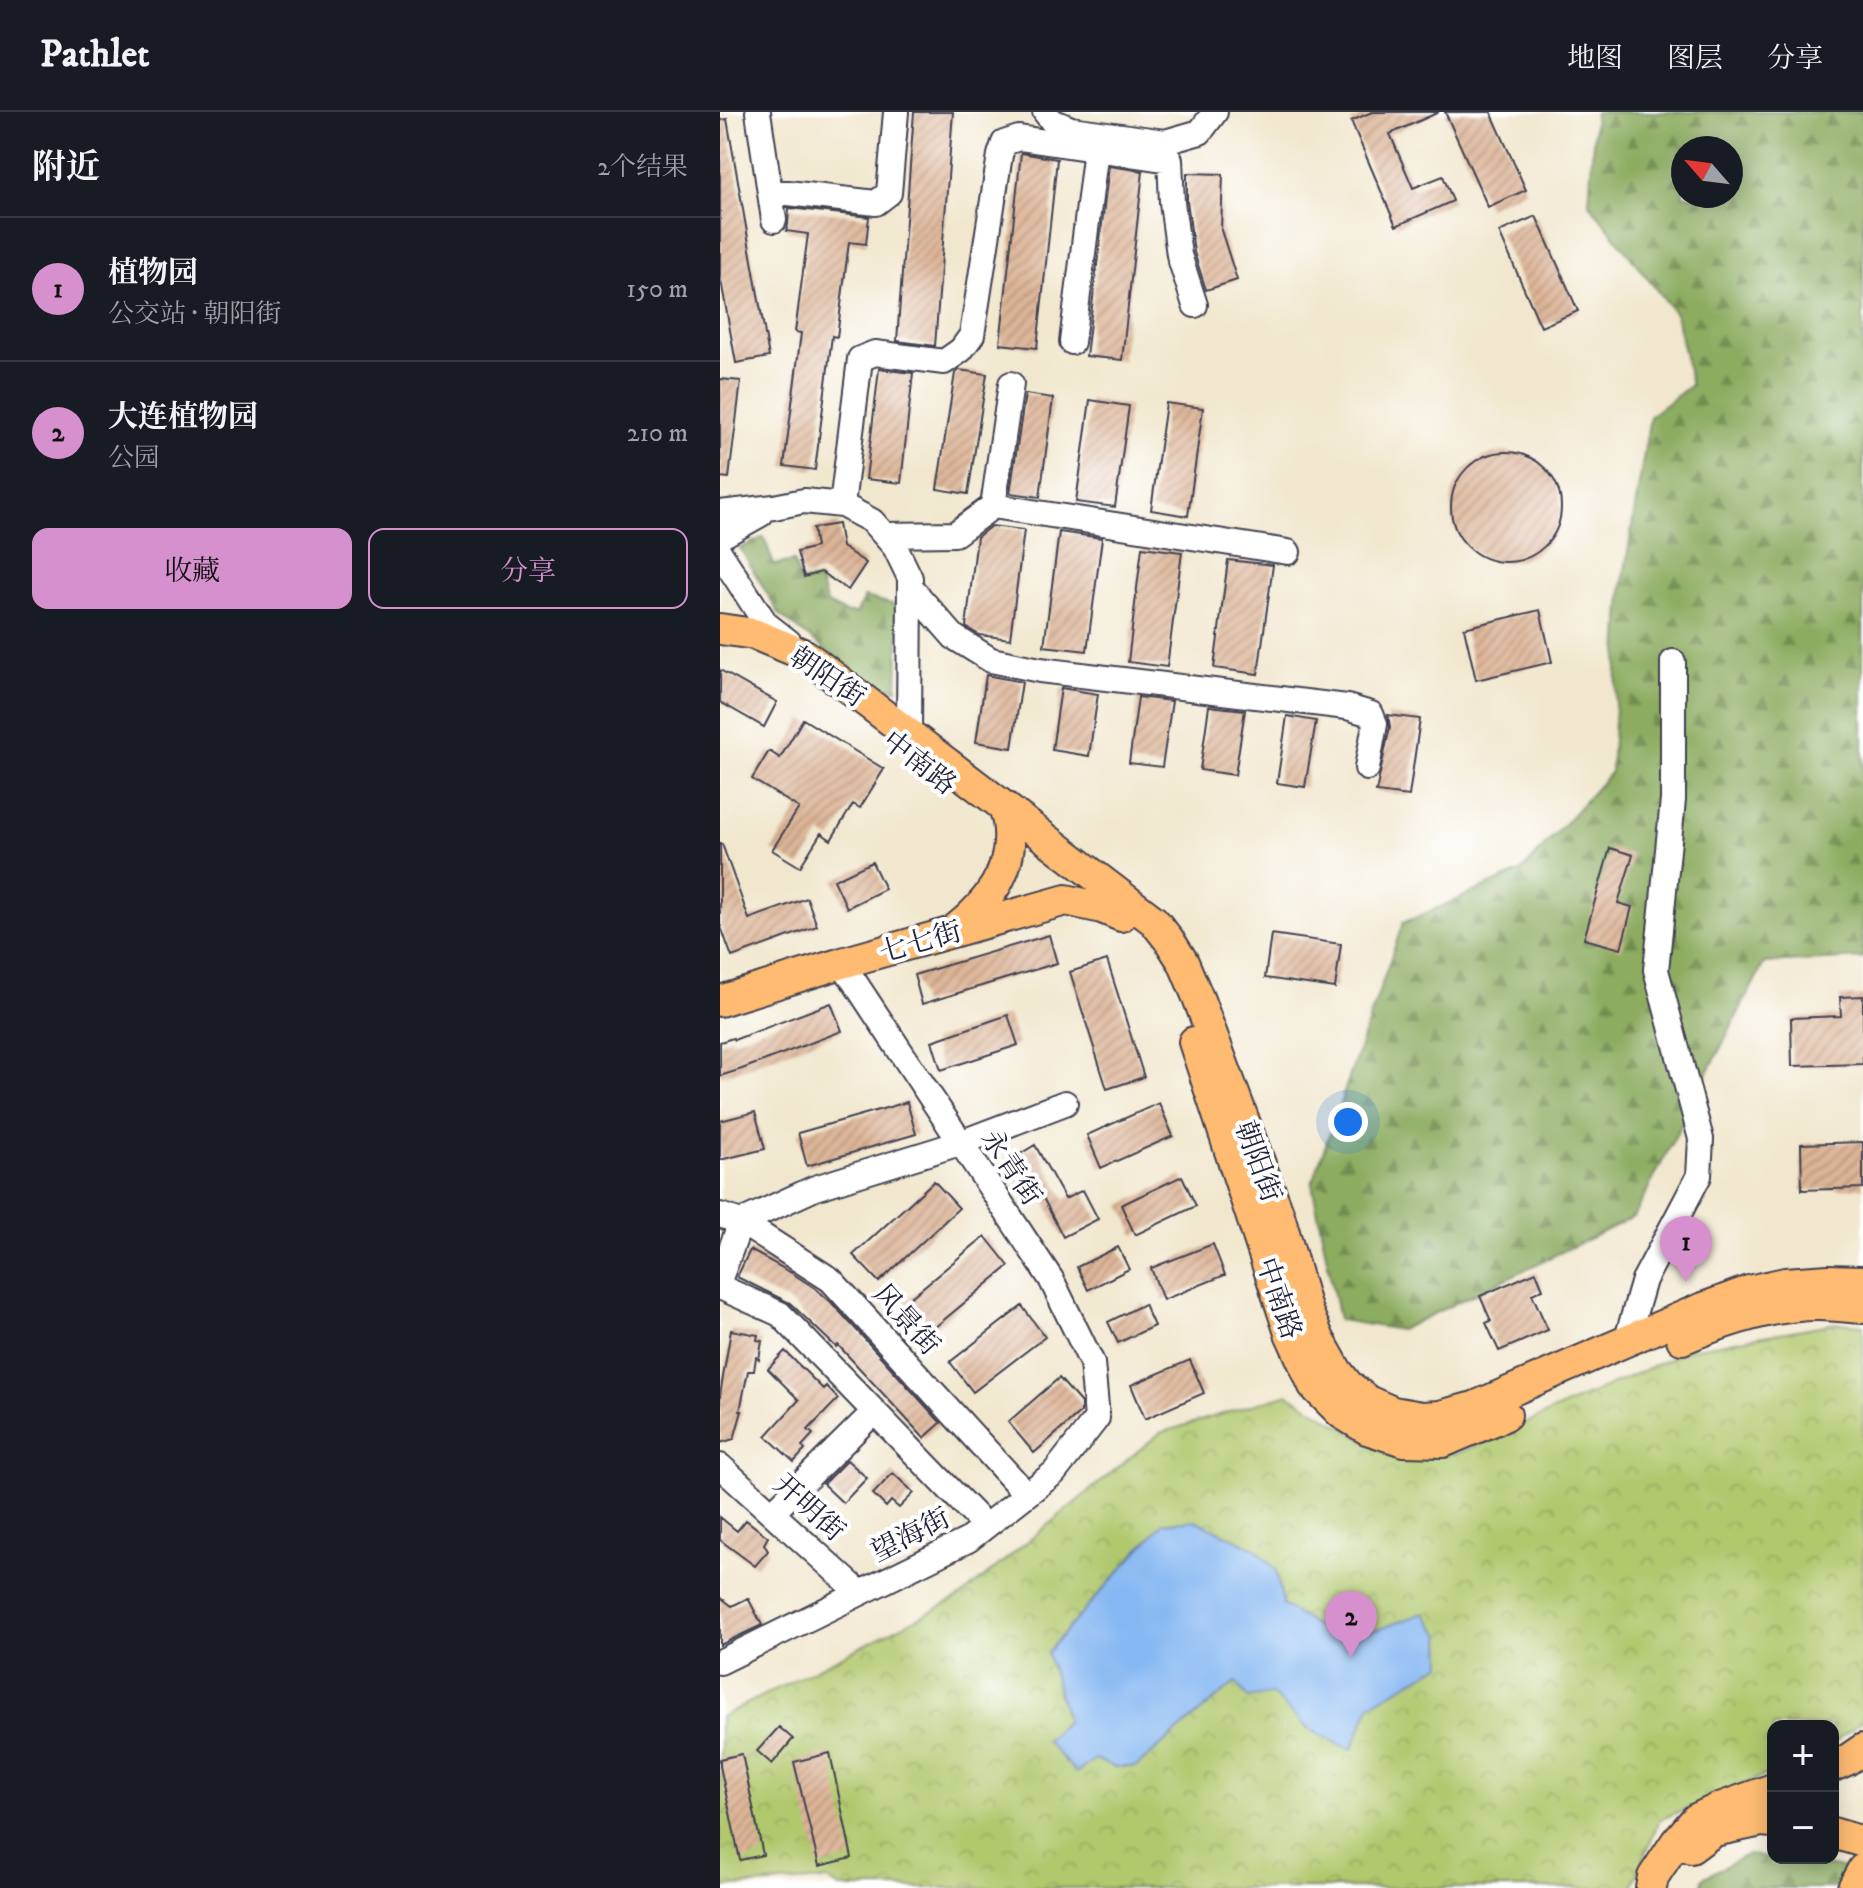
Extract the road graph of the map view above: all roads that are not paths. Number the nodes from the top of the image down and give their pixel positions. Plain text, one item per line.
1 (758, 112) edge
2 (896, 112) edge
3 (1045, 112) edge
4 (1205, 116) edge
5 (1096, 149) junction
6 (770, 191) junction
7 (774, 220) dead end
8 (1195, 305) dead end
9 (1072, 342) dead end
10 (1011, 384) dead end
11 (842, 505) junction
12 (993, 506) junction
13 (774, 507) junction
14 (720, 513) edge
15 (885, 535) junction
16 (720, 537) edge
17 (1288, 552) dead end
18 (720, 553) edge
19 (910, 587) junction
20 (720, 629) edge
21 (805, 655) junction
22 (1673, 662) dead end
23 (909, 733) junction
24 (1367, 768) dead end
25 (1007, 818) junction
26 (1121, 916) junction
27 (953, 932) junction
28 (842, 963) junction
29 (720, 1001) edge
30 (1065, 1103) dead end
31 (960, 1143) junction
32 (730, 1218) edge
33 (720, 1278) edge
34 (1863, 1281) edge
35 (720, 1287) edge
36 (1863, 1308) edge
37 (1626, 1342) junction
38 (874, 1412) junction
39 (1097, 1418) joint
40 (720, 1466) edge
41 (1026, 1494) junction
42 (772, 1513) junction
43 (985, 1526) junction
44 (860, 1593) junction
45 (720, 1662) edge
46 (1863, 1749) edge
47 (1839, 1763) edge
48 (1767, 1791) edge
49 (1767, 1822) edge
50 (1839, 1835) edge
51 (1863, 1842) edge
52 (1863, 1869) edge
53 (1651, 1888) edge
54 (1669, 1888) edge
55 (1853, 1888) edge

1 - 6 street
2 - 6 street
3 - 4 street
5 - 8 street
5 - 9 street
5 - 11 street
6 - 7 street
10 - 12 street
11 - 13 street
11 - 15 street
12 - 15 street
12 - 17 street
13 - 14 street
13 - 16 street
15 - 19 street
18 - 21 street
19 - 23 street
19 - 24 street
20 - 21 main road, 朝阳街
21 - 23 main road, 朝阳街
21 - 25 main road, 中南路
22 - 37 street
23 - 25 main road, 朝阳街
25 - 26 main road, 中南路
25 - 27 main road
25 - 37 main road, 朝阳街
26 - 27 main road, 七七街
26 - 36 main road, 中南路
27 - 28 main road, 七七街
28 - 29 main road, 七七街
28 - 31 street, 永青街
30 - 31 street
31 - 32 street
31 - 39 street, 永青街
32 - 33 street
32 - 41 street, 风景街
34 - 37 main road, 朝阳街
35 - 38 street
38 - 42 street
38 - 43 street
39 - 41 street, 望海街
40 - 42 street, 开明街
41 - 43 street, 望海街
42 - 44 street, 开明街
43 - 44 street, 望海街
44 - 45 street, 望海街
46 - 47 main road
48 - 53 main road
49 - 54 main road
50 - 51 main road
52 - 55 main road

